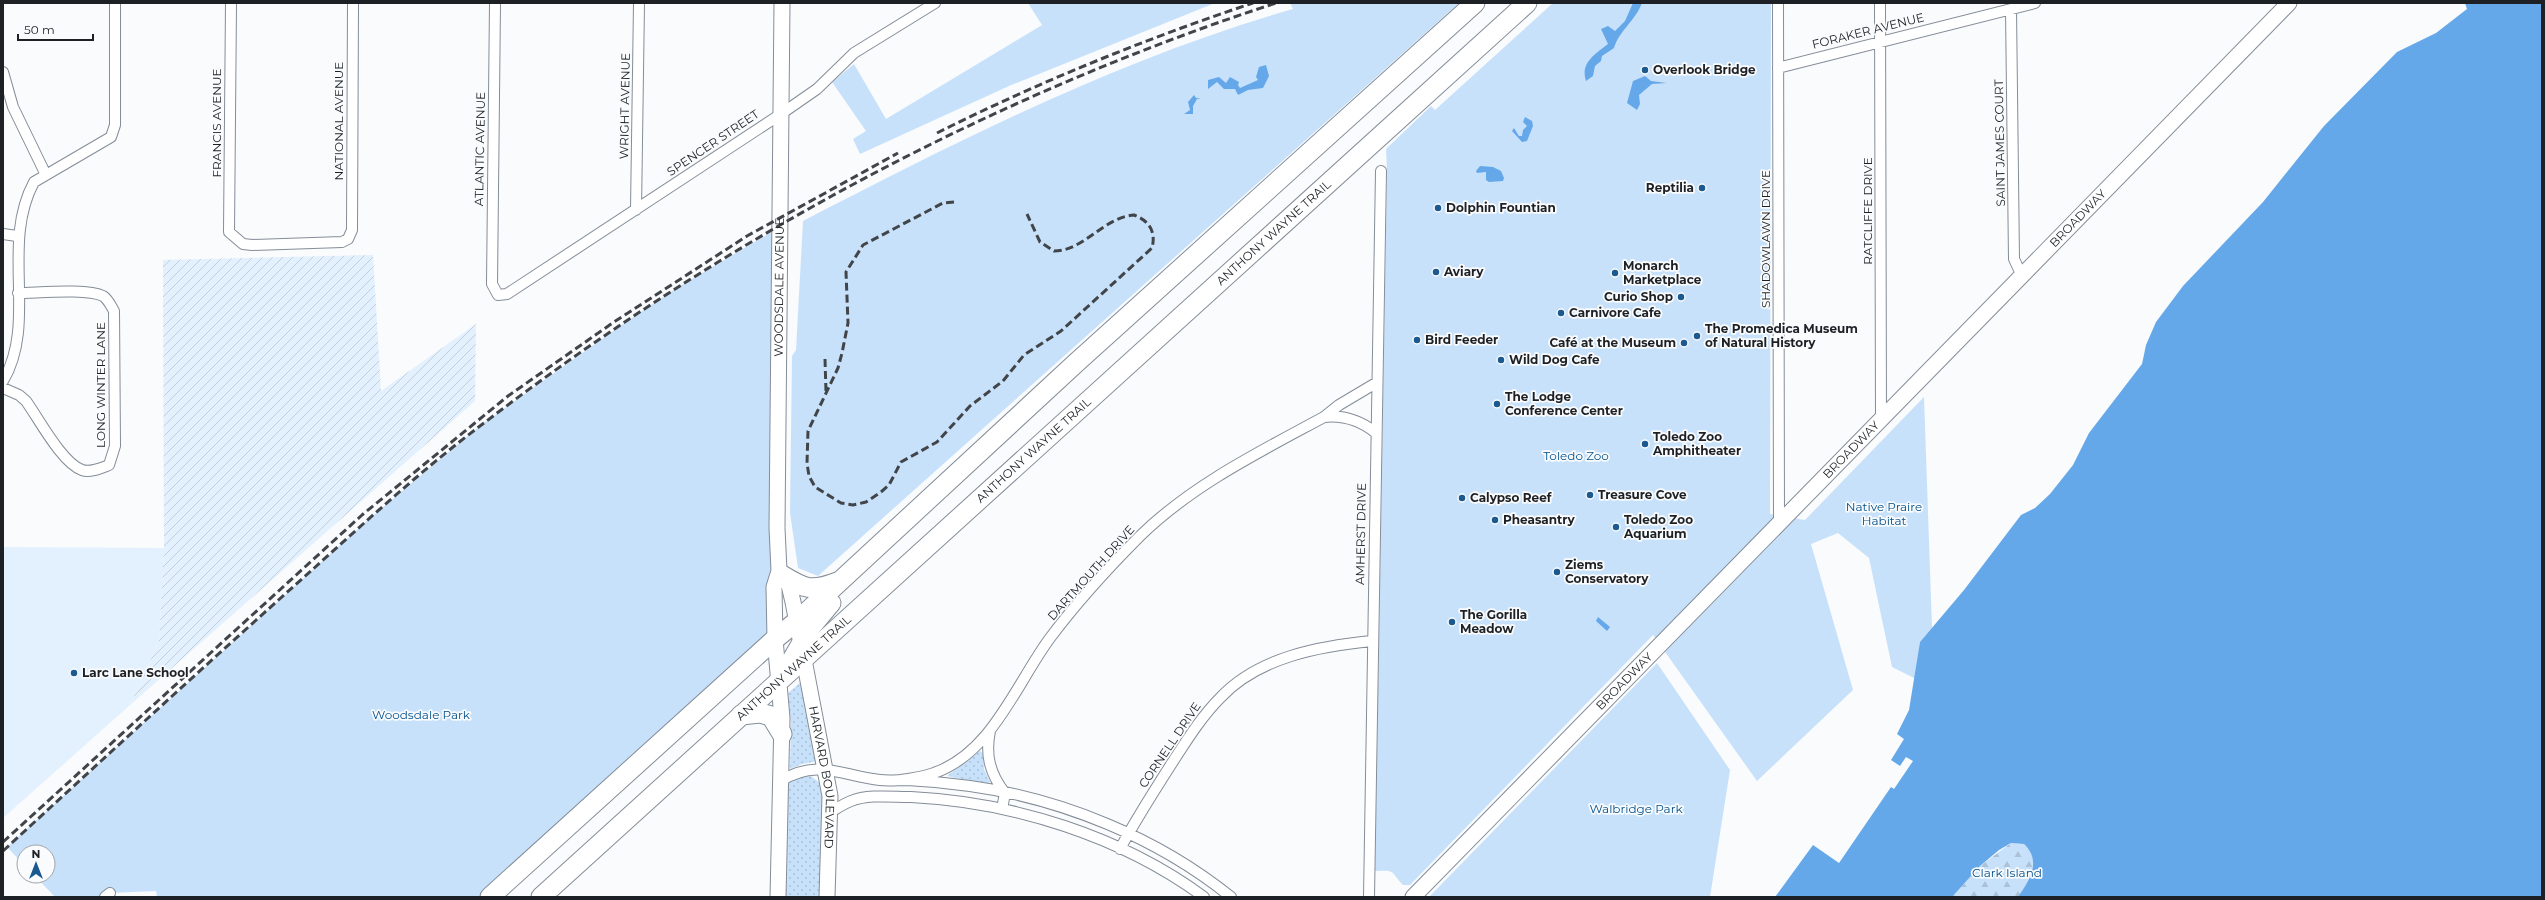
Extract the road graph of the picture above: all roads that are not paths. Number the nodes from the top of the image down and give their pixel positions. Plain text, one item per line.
1 (115, 3) edge
2 (231, 3) edge
3 (353, 3) edge
4 (495, 3) edge
5 (639, 3) edge
6 (782, 3) edge
7 (935, 3) edge
8 (1475, 3) edge
9 (1527, 3) edge
10 (1778, 3) edge
11 (1880, 3) edge
12 (2035, 3) edge
13 (2289, 3) edge
14 (2012, 9) junction
15 (1880, 41) junction
16 (1778, 68) junction
17 (3, 72) edge
18 (781, 114) junction
19 (1381, 171) dead end
20 (46, 175) junction
21 (636, 210) junction
22 (3, 234) edge
23 (17, 236) junction
24 (348, 239) joint
25 (2022, 276) junction
26 (18, 293) junction
27 (498, 295) joint
28 (3, 381) edge
29 (1376, 383) junction
30 (3, 388) edge
31 (1324, 417) junction
32 (1881, 418) junction
33 (1376, 433) junction
34 (912, 515) junction
35 (1779, 523) junction
36 (780, 573) junction
37 (842, 580) junction
38 (797, 621) junction
39 (774, 638) junction
40 (1372, 641) junction
41 (802, 652) junction
42 (778, 681) junction
43 (741, 715) junction
44 (991, 729) junction
45 (782, 734) junction
46 (826, 769) junction
47 (898, 780) junction
48 (781, 781) junction
49 (1005, 793) junction
50 (893, 797) junction
51 (1002, 809) junction
52 (829, 813) junction
53 (1128, 834) junction
54 (1120, 849) junction
55 (490, 897) edge
56 (541, 897) edge
57 (778, 897) edge
58 (827, 897) edge
59 (1204, 897) edge
60 (1231, 897) edge
61 (1369, 897) edge
62 (1413, 897) edge

1 - 20 street
2 - 24 street, FRANCIS AVENUE
3 - 24 street, NATIONAL AVENUE
4 - 27 street, ATLANTIC AVENUE
5 - 21 street, WRIGHT AVENUE
6 - 18 street, WOODSDALE AVENUE
7 - 18 street, SPENCER STREET
8 - 34 highway
9 - 41 highway, ANTHONY WAYNE TRAIL
10 - 16 street, SHADOWLAWN DRIVE
11 - 15 street, RATCLIFFE DRIVE
12 - 14 street, FORAKER AVENUE
13 - 25 street, BROADWAY
14 - 15 street, FORAKER AVENUE
14 - 25 street, SAINT JAMES COURT
15 - 16 street, FORAKER AVENUE
15 - 32 street, RATCLIFFE DRIVE
16 - 35 street, SHADOWLAWN DRIVE
17 - 20 street
18 - 21 street, SPENCER STREET
18 - 36 street, WOODSDALE AVENUE
19 - 29 street, AMHERST DRIVE
20 - 23 street
21 - 27 street, SPENCER STREET
22 - 23 street
23 - 26 street
25 - 32 street, BROADWAY
26 - 28 street
26 - 30 street, LONG WINTER LANE
29 - 31 street, DARTMOUTH DRIVE
29 - 33 street, AMHERST DRIVE
31 - 33 street, DARTMOUTH DRIVE
31 - 44 street, DARTMOUTH DRIVE
32 - 35 street, BROADWAY
33 - 40 street, AMHERST DRIVE
34 - 37 highway
34 - 41 highway
35 - 62 street, BROADWAY
36 - 37 highway
36 - 38 street, WOODSDALE AVENUE
36 - 39 street, WOODSDALE AVENUE
37 - 38 highway
38 - 39 highway
38 - 41 street, WOODSDALE AVENUE
39 - 42 street, WOODSDALE AVENUE
39 - 55 highway
40 - 53 street, CORNELL DRIVE
40 - 61 street, AMHERST DRIVE
41 - 42 highway, ANTHONY WAYNE TRAIL
41 - 46 street, HARVARD BOULEVARD
42 - 43 highway, ANTHONY WAYNE TRAIL
42 - 45 street
43 - 45 highway
43 - 56 highway, ANTHONY WAYNE TRAIL
44 - 47 street, DARTMOUTH DRIVE
44 - 49 street, DARTMOUTH DRIVE
45 - 48 street
46 - 47 street
46 - 48 street
46 - 52 street, HARVARD BOULEVARD
47 - 49 street
47 - 50 street
48 - 57 street
49 - 51 street
49 - 53 street
50 - 51 street
50 - 52 street
51 - 54 street
52 - 58 street, HARVARD BOULEVARD
53 - 54 street, CORNELL DRIVE
53 - 60 street
54 - 59 street

